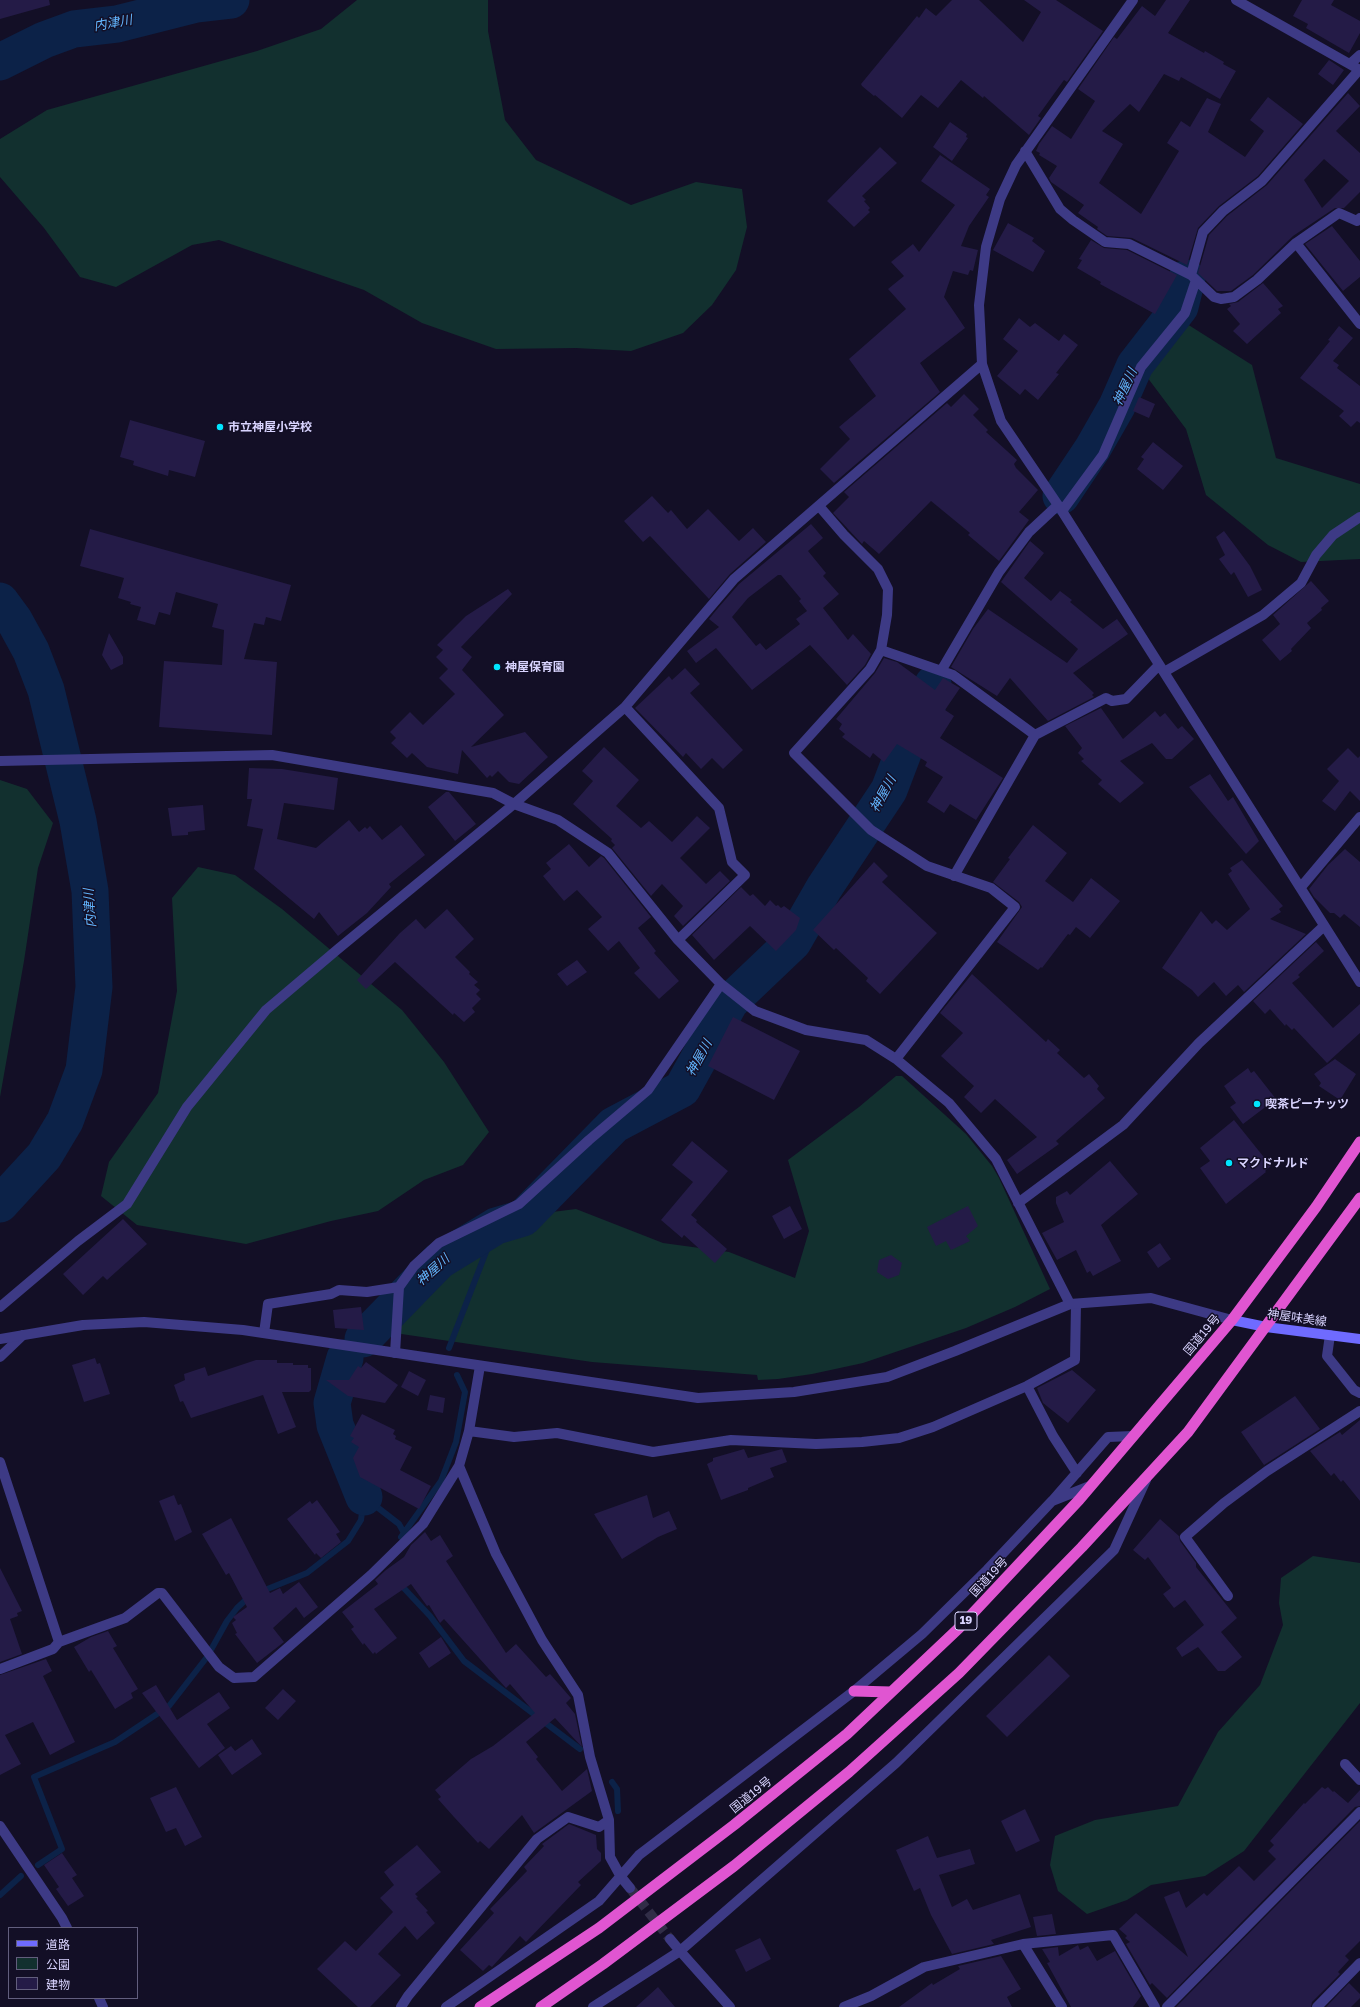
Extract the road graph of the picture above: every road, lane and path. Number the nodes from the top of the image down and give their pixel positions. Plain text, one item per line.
1 (1133, 0) edge
2 (1236, 0) edge
3 (1360, 55) edge
4 (1356, 68) edge
5 (1025, 151) junction
6 (1360, 218) edge
7 (1296, 243) junction
8 (1194, 277) junction
9 (1360, 324) edge
10 (982, 364) junction
11 (819, 506) junction
12 (1060, 508) junction
13 (1360, 517) edge
14 (881, 650) junction
15 (1161, 669) junction
16 (941, 671) junction
17 (625, 707) junction
18 (1035, 736) junction
19 (0, 761) edge
20 (514, 804) junction
21 (1360, 818) edge
22 (954, 876) junction
23 (1301, 887) junction
24 (1324, 926) junction
25 (678, 940) junction
26 (1360, 982) edge
27 (721, 984) junction
28 (896, 1059) junction
29 (1360, 1142) edge
30 (1360, 1198) edge
31 (1018, 1203) junction
32 (399, 1291) junction
33 (1073, 1304) junction
34 (0, 1307) edge
35 (1232, 1320) junction
36 (1266, 1327) junction
37 (264, 1333) junction
38 (23, 1335) junction
39 (1330, 1335) junction
40 (0, 1339) edge
41 (1360, 1339) edge
42 (395, 1353) junction
43 (0, 1357) edge
44 (480, 1366) junction
45 (1027, 1386) junction
46 (1360, 1393) edge
47 (1360, 1411) edge
48 (469, 1430) junction
49 (1134, 1436) junction
50 (0, 1462) edge
51 (459, 1466) junction
52 (1077, 1473) junction
53 (1149, 1475) junction
54 (1090, 1486) junction
55 (1052, 1501) junction
56 (1228, 1596) dead end
57 (59, 1642) junction
58 (0, 1669) edge
59 (854, 1691) junction
60 (891, 1692) junction
61 (1345, 1764) dead end
62 (1360, 1780) edge
63 (1360, 1812) edge
64 (609, 1820) junction
65 (0, 1826) edge
66 (620, 1877) junction
67 (630, 1888) tunnel mouth
68 (66, 1927) edge
69 (670, 1939) tunnel mouth
70 (1023, 1944) junction
71 (680, 1950) junction
72 (1360, 1963) edge
73 (401, 2007) edge
74 (446, 2007) edge
75 (480, 2007) edge
76 (541, 2007) edge
77 (593, 2007) edge
78 (730, 2007) edge
79 (844, 2007) edge
80 (1062, 2007) edge
81 (1156, 2007) edge
82 (1167, 2007) edge
83 (1317, 2007) edge

1 - 5 street
2 - 4 street
3 - 4 street
4 - 8 street
5 - 8 street
5 - 10 street
6 - 7 street
7 - 8 street
7 - 9 street
8 - 12 street
10 - 11 street
10 - 12 street
11 - 14 street
11 - 17 street
12 - 15 street
12 - 16 street
13 - 15 street
14 - 16 street
14 - 22 street
15 - 18 street
15 - 23 street
16 - 18 street
17 - 20 street
17 - 25 street
18 - 22 street
19 - 20 street
20 - 25 street
20 - 34 street
21 - 23 street
22 - 28 street
23 - 24 street
24 - 26 street
24 - 31 street
25 - 27 street
27 - 28 street
27 - 32 street
28 - 31 street
29 - 35 highway, 国道19号 / 19
30 - 36 highway, 19
31 - 33 street
32 - 37 street
32 - 42 street
33 - 35 street
33 - 44 street
33 - 45 street
35 - 36 main road, 神屋味美線
35 - 49 highway, 国道19号 / 19
36 - 39 main road, 神屋味美線
36 - 53 highway, 19
37 - 38 street
37 - 42 street
38 - 40 street
38 - 43 street
39 - 41 main road, 神屋味美線
39 - 46 street
42 - 44 street
44 - 48 street
45 - 48 street
45 - 52 street
47 - 56 street
48 - 51 street
49 - 52 street
49 - 54 highway, 国道19号 / 19
50 - 57 street
51 - 57 street
51 - 64 street
52 - 55 street
53 - 71 street
53 - 76 highway, 19
54 - 55 street
54 - 60 highway, 国道19号 / 19
55 - 59 street
57 - 58 street
59 - 60 highway
59 - 66 street
60 - 75 highway, 国道19号 / 19
61 - 62 street
63 - 82 street
64 - 66 street
64 - 73 street
65 - 68 street
66 - 67 street
66 - 74 street
69 - 71 street
70 - 79 street
70 - 80 street
70 - 81 street
71 - 77 street
71 - 78 street
72 - 83 street

